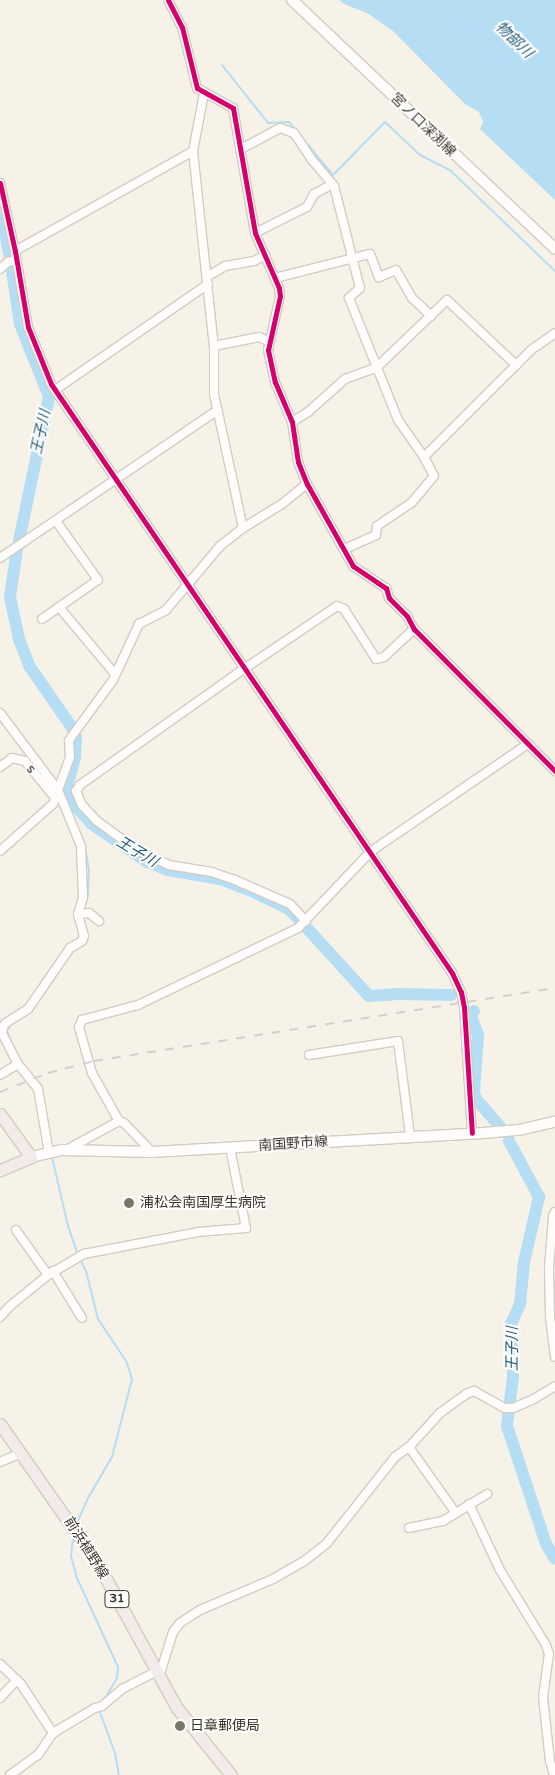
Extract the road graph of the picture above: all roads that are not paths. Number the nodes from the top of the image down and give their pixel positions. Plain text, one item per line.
1 (168, 0) edge
2 (292, 0) edge
3 (204, 93) junction
4 (241, 149) junction
5 (193, 151) junction
6 (0, 182) edge
7 (333, 184) junction
8 (255, 233) junction
9 (555, 250) edge
10 (15, 251) junction
11 (266, 255) junction
12 (351, 259) junction
13 (12, 261) junction
14 (0, 269) edge
15 (276, 278) junction
16 (208, 280) junction
17 (431, 316) junction
18 (555, 333) edge
19 (268, 341) junction
20 (214, 346) junction
21 (516, 366) junction
22 (376, 368) junction
23 (55, 390) junction
24 (218, 410) junction
25 (292, 422) junction
26 (424, 456) junction
27 (115, 478) junction
28 (307, 484) junction
29 (56, 521) junction
30 (243, 528) junction
31 (344, 549) junction
32 (0, 558) edge
33 (186, 585) junction
34 (59, 607) junction
35 (42, 619) dead end
36 (414, 629) junction
37 (244, 669) junction
38 (115, 674) junction
39 (0, 713) edge
40 (528, 744) junction
41 (0, 767) edge
42 (555, 771) edge
43 (59, 787) junction
44 (76, 791) junction
45 (56, 798) junction
46 (0, 851) edge
47 (370, 852) junction
48 (78, 914) junction
49 (99, 921) dead end
50 (306, 921) junction
51 (309, 1055) dead end
52 (18, 1064) junction
53 (0, 1075) edge
54 (0, 1114) edge
55 (120, 1121) junction
56 (555, 1122) edge
57 (472, 1134) junction
58 (410, 1136) junction
59 (230, 1148) junction
60 (66, 1150) junction
61 (152, 1152) junction
62 (49, 1153) junction
63 (31, 1157) junction
64 (0, 1170) edge
65 (555, 1212) edge
66 (16, 1230) dead end
67 (50, 1273) junction
68 (0, 1317) edge
69 (82, 1318) dead end
70 (555, 1357) edge
71 (555, 1386) edge
72 (0, 1424) edge
73 (409, 1447) junction
74 (21, 1453) junction
75 (1, 1461) edge
76 (487, 1494) dead end
77 (469, 1504) junction
78 (455, 1512) junction
79 (409, 1528) dead end
80 (0, 1664) edge
81 (158, 1674) junction
82 (17, 1680) junction
83 (0, 1698) edge
84 (53, 1733) junction
85 (10, 1775) edge
86 (232, 1775) edge
87 (554, 1775) edge

1 - 3 street
2 - 9 main road, 宮ノ口深渕線
3 - 4 street
3 - 5 street
4 - 7 street
4 - 8 street
5 - 10 street
5 - 16 street
6 - 10 street
7 - 8 street
7 - 12 street
8 - 11 street
10 - 13 street
11 - 15 street
11 - 16 street
12 - 15 street
12 - 17 street
12 - 22 street
13 - 14 street
13 - 23 street
15 - 19 street
16 - 20 street
16 - 23 street
17 - 21 street
17 - 22 street
18 - 21 street
19 - 20 street
19 - 25 street
20 - 24 street
21 - 26 street
22 - 25 street
22 - 26 street
23 - 27 street
24 - 27 street
24 - 30 street
25 - 28 street
26 - 31 street
27 - 29 street
27 - 33 street
28 - 30 street
28 - 31 street
29 - 32 street
29 - 34 street
30 - 33 street
31 - 36 street
33 - 37 street
33 - 38 street
34 - 35 street
34 - 38 street
36 - 37 street
36 - 40 street
37 - 44 street
37 - 47 street
38 - 43 street
39 - 43 street
40 - 42 street
40 - 47 street
41 - 45 street, s
43 - 44 street
43 - 45 street
43 - 48 street
44 - 50 street
45 - 46 street
47 - 50 street
47 - 57 street
48 - 49 street
48 - 52 street
50 - 55 street
51 - 58 street
52 - 53 street
52 - 62 street
54 - 63 main road
55 - 60 street
55 - 61 street
56 - 57 main road, 南国野市線
57 - 58 main road, 南国野市線
58 - 59 main road, 南国野市線
59 - 61 main road, 南国野市線
59 - 67 street
60 - 61 main road, 南国野市線
60 - 62 main road, 南国野市線
62 - 63 main road, 南国野市線
63 - 64 main road
65 - 70 street
66 - 67 street
67 - 68 street
67 - 69 street
71 - 73 street
72 - 74 main road, 前浜植野線 / 31
73 - 78 street
73 - 81 street
74 - 75 street
74 - 81 main road, 前浜植野線 / 31
76 - 77 street
77 - 78 street
77 - 87 street
78 - 79 street
80 - 82 street
81 - 84 street
81 - 86 main road, 前浜植野線 / 31
82 - 83 street
82 - 84 street
84 - 85 street

